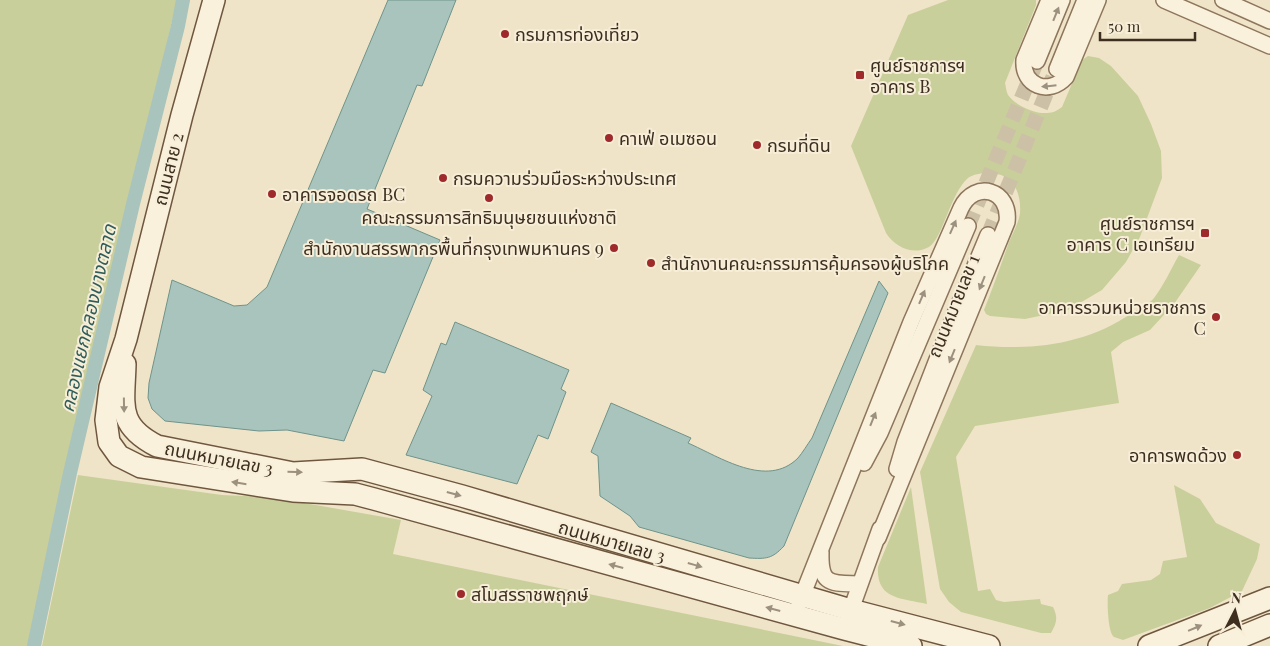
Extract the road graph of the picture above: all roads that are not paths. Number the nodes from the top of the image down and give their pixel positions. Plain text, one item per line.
1 (214, 0) edge
2 (1049, 0) edge
3 (1062, 0) edge
4 (1164, 0) edge
5 (1223, 0) edge
6 (1092, 4) edge
7 (1270, 21) edge
8 (1270, 46) edge
9 (1037, 60) tunnel mouth
10 (1057, 69) tunnel mouth
11 (968, 226) tunnel mouth
12 (988, 235) tunnel mouth
13 (126, 339) junction
14 (832, 520) junction
15 (878, 538) junction
16 (822, 545) junction
17 (859, 584) junction
18 (1270, 598) edge
19 (798, 606) junction
20 (847, 620) junction
21 (1270, 626) edge
22 (912, 646) edge
23 (989, 646) edge
24 (1150, 646) edge
25 (1219, 646) edge

1 - 13 street, ถนนสาย 2
6 -> 2 street
9 -> 3 street
4 - 8 street
5 - 7 street
6 - 10 street
11 - 14 street, ถนนหมายเลข 1
12 - 15 street, ถนนหมายเลข 1
13 -> 19 street, ถนนหมายเลข 3
19 -> 13 street, ถนนหมายเลข 3
14 -> 15 street, ถนนหมายเลข 1
14 - 16 street, ถนนหมายเลข 1
15 - 17 street, ถนนหมายเลข 1
16 - 17 street
16 - 19 street, ถนนหมายเลข 1
17 - 20 street, ถนนหมายเลข 1
24 -> 18 street
19 - 20 street, ถนนหมายเลข 3
20 - 22 street, ถนนหมายเลข 3
20 -> 23 street, ถนนหมายเลข 3
21 - 25 street

